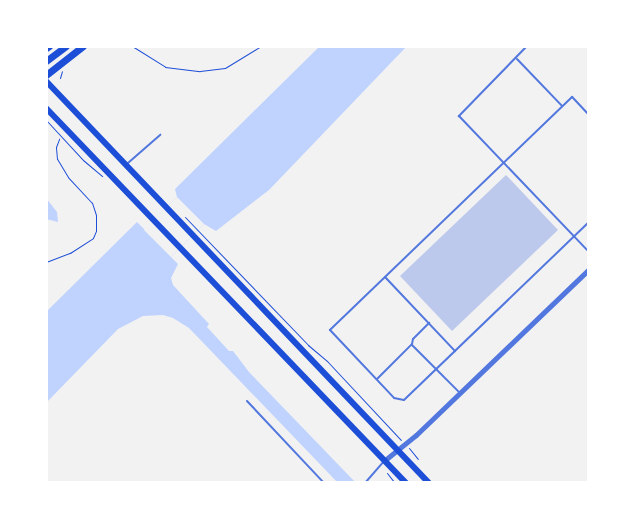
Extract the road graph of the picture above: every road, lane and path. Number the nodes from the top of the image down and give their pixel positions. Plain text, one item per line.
1 (66, 46) edge
2 (83, 46) edge
3 (132, 46) edge
4 (260, 46) edge
5 (527, 46) edge
6 (516, 59) junction
7 (46, 61) edge
8 (46, 75) edge
9 (46, 81) edge
10 (562, 106) junction
11 (46, 108) edge
12 (589, 115) edge
13 (46, 120) edge
14 (160, 135) dead end
15 (60, 139) dead end
16 (503, 163) junction
17 (126, 165) junction
18 (104, 179) dead end
19 (185, 216) dead end
20 (589, 222) edge
21 (196, 232) junction
22 (574, 237) junction
23 (589, 252) edge
24 (46, 262) edge
25 (589, 269) edge
26 (385, 277) junction
27 (429, 323) junction
28 (412, 344) junction
29 (455, 351) junction
30 (436, 369) junction
31 (377, 379) junction
32 (460, 393) junction
33 (247, 402) dead end
34 (404, 443) junction
35 (397, 449) junction
36 (418, 459) dead end
37 (385, 460) junction
38 (324, 483) edge
39 (365, 483) edge
40 (406, 483) edge
41 (429, 483) edge

1 - 7 highway
2 - 8 highway
3 - 4 path
5 - 6 lane
6 - 10 lane
6 - 16 lane
9 - 17 main road
10 - 12 lane
10 - 16 lane
11 - 37 main road
13 - 18 path
14 - 17 lane
15 - 24 path
16 - 22 lane
16 - 26 lane
17 - 21 main road
19 - 21 path
20 - 22 lane
21 - 34 path
21 - 35 main road
22 - 23 lane
22 - 29 lane
25 - 32 street
26 - 27 lane
26 - 31 lane
27 - 28 lane
27 - 29 lane
28 - 30 lane
28 - 31 lane
29 - 30 lane
30 - 31 lane
30 - 32 lane
32 - 34 street
33 - 38 lane
34 - 35 street
34 - 36 path
35 - 37 street
35 - 41 main road
37 - 39 lane
37 - 40 main road

